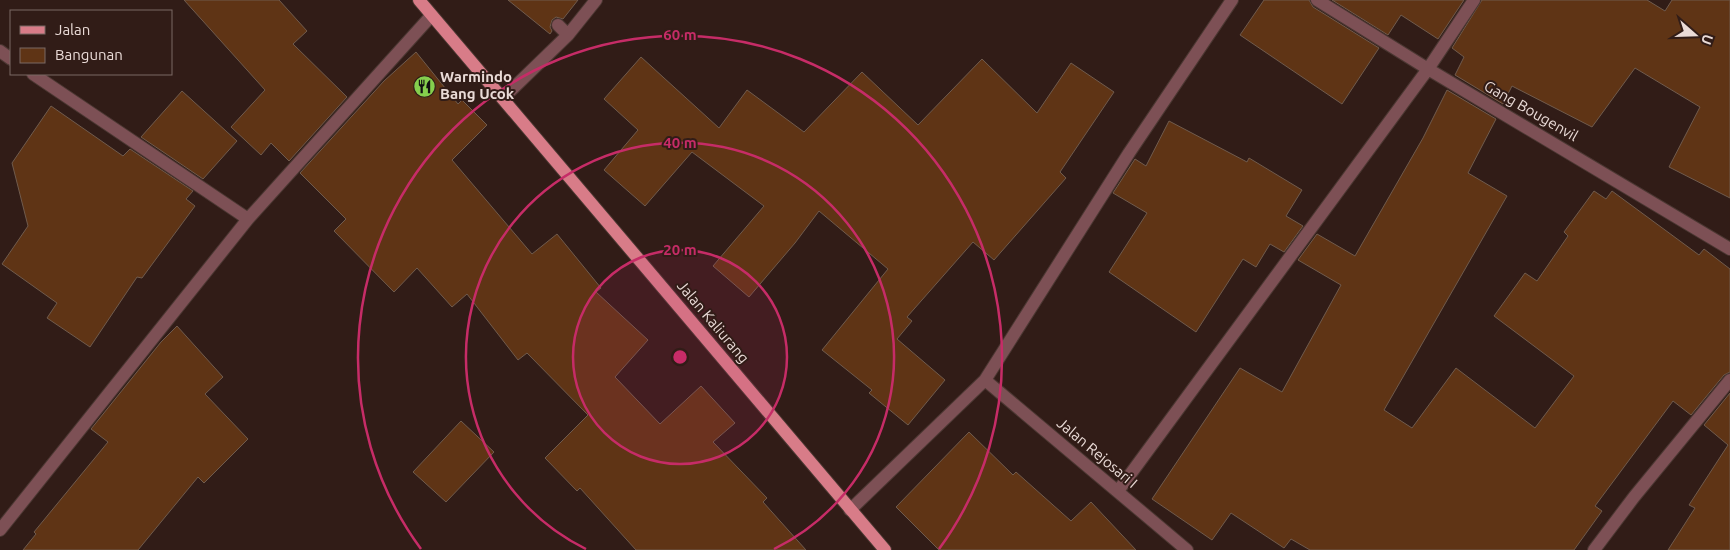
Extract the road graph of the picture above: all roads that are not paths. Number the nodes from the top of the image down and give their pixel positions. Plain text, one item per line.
1 (419, 0) edge
2 (596, 0) edge
3 (1232, 0) edge
4 (1317, 0) edge
5 (1474, 0) edge
6 (431, 16) junction
7 (558, 25) dead end
8 (568, 35) junction
9 (1428, 70) junction
10 (34, 75) edge
11 (503, 98) junction
12 (248, 220) junction
13 (1730, 249) edge
14 (985, 380) junction
15 (1730, 380) edge
16 (1118, 492) junction
17 (850, 510) junction
18 (0, 530) edge
19 (885, 550) edge
20 (1187, 550) edge
21 (1594, 550) edge

1 - 6 main road, Jalan Kaliurang
2 - 8 street
3 - 14 street
4 - 9 street, Gang Bougenvil
5 - 9 street
6 - 11 main road, Jalan Kaliurang
6 - 12 street
7 - 8 street
8 - 11 street
9 - 13 street, Gang Bougenvil
9 - 16 street
10 - 12 street
11 - 17 main road, Jalan Kaliurang
12 - 18 street
14 - 16 street, Jalan Rejosari I
14 - 17 street
15 - 21 street
16 - 20 street, Jalan Rejosari I
17 - 19 main road, Jalan Kaliurang

